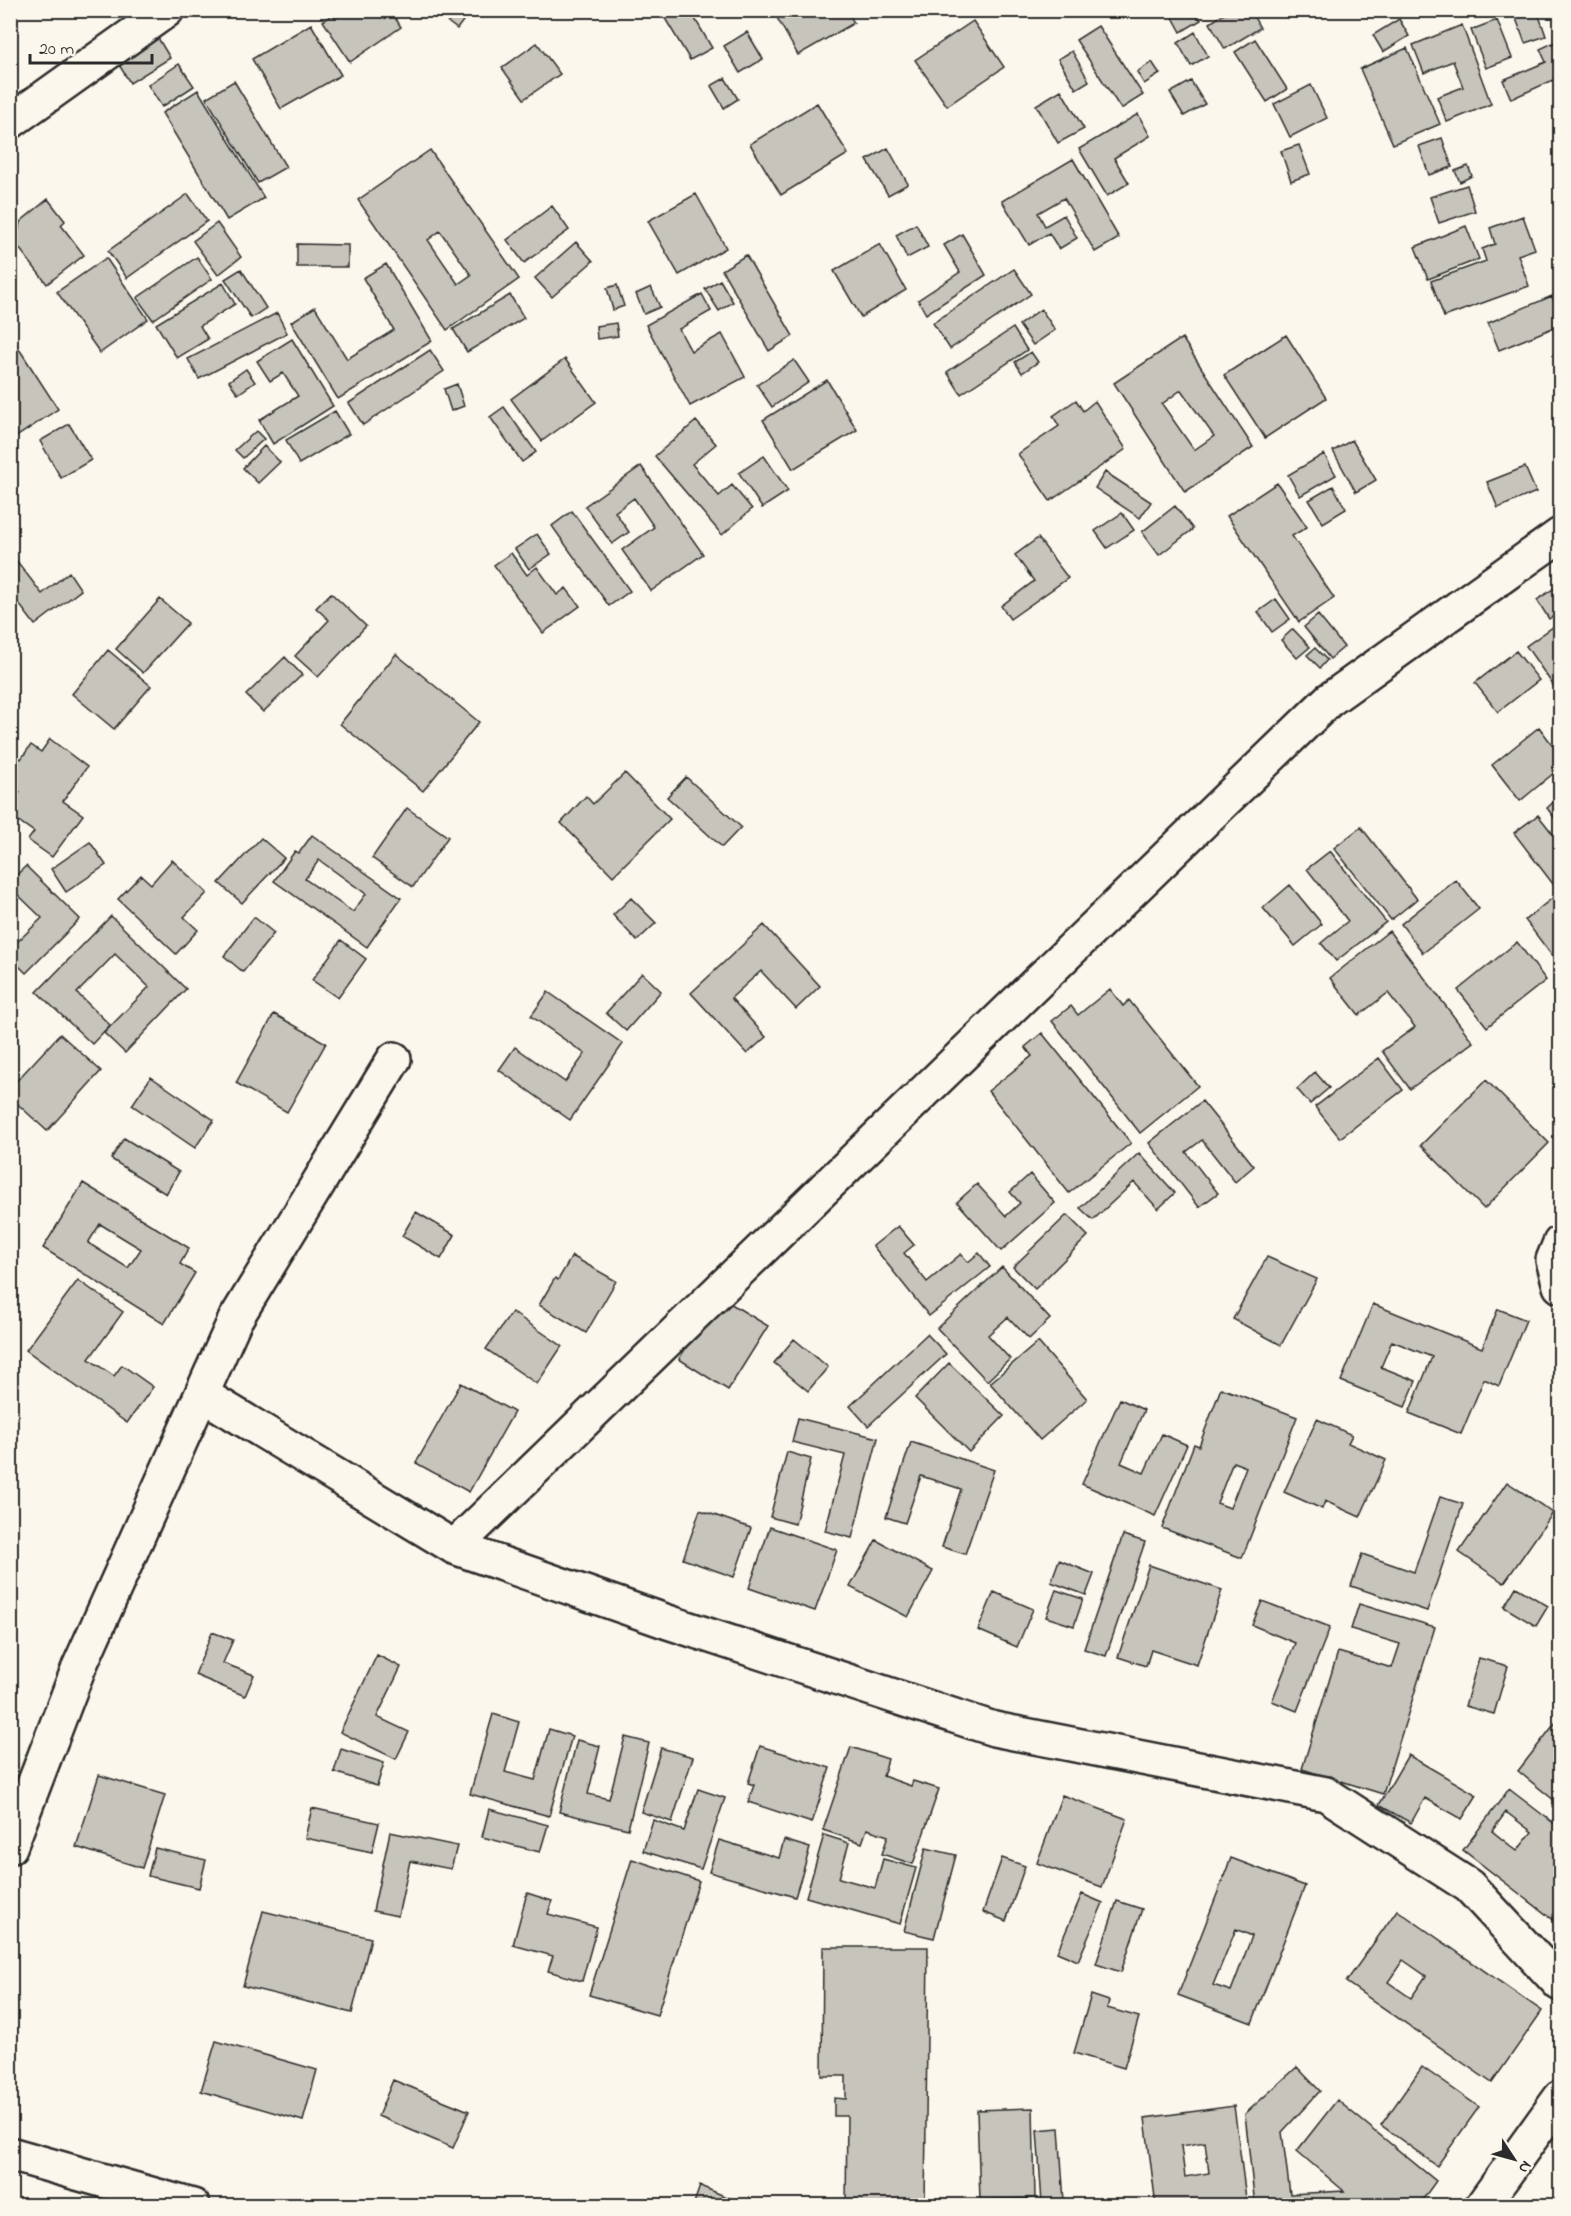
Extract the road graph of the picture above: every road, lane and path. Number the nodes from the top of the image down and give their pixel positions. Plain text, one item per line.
1 (152, 14) edge
2 (10, 122) edge
3 (1560, 535) edge
4 (394, 1059) dead end
5 (1560, 1243) edge
6 (1560, 1286) edge
7 (203, 1395) junction
8 (454, 1547) junction
9 (10, 1847) edge
10 (1560, 1984) edge
11 (1560, 2098) edge
12 (10, 2154) edge
13 (193, 2205) edge
14 (1482, 2205) edge

1 - 2 street
3 - 8 street
4 - 7 street
5 - 6 street
7 - 8 street
7 - 9 street
8 - 10 street
11 - 14 street
12 - 13 street

